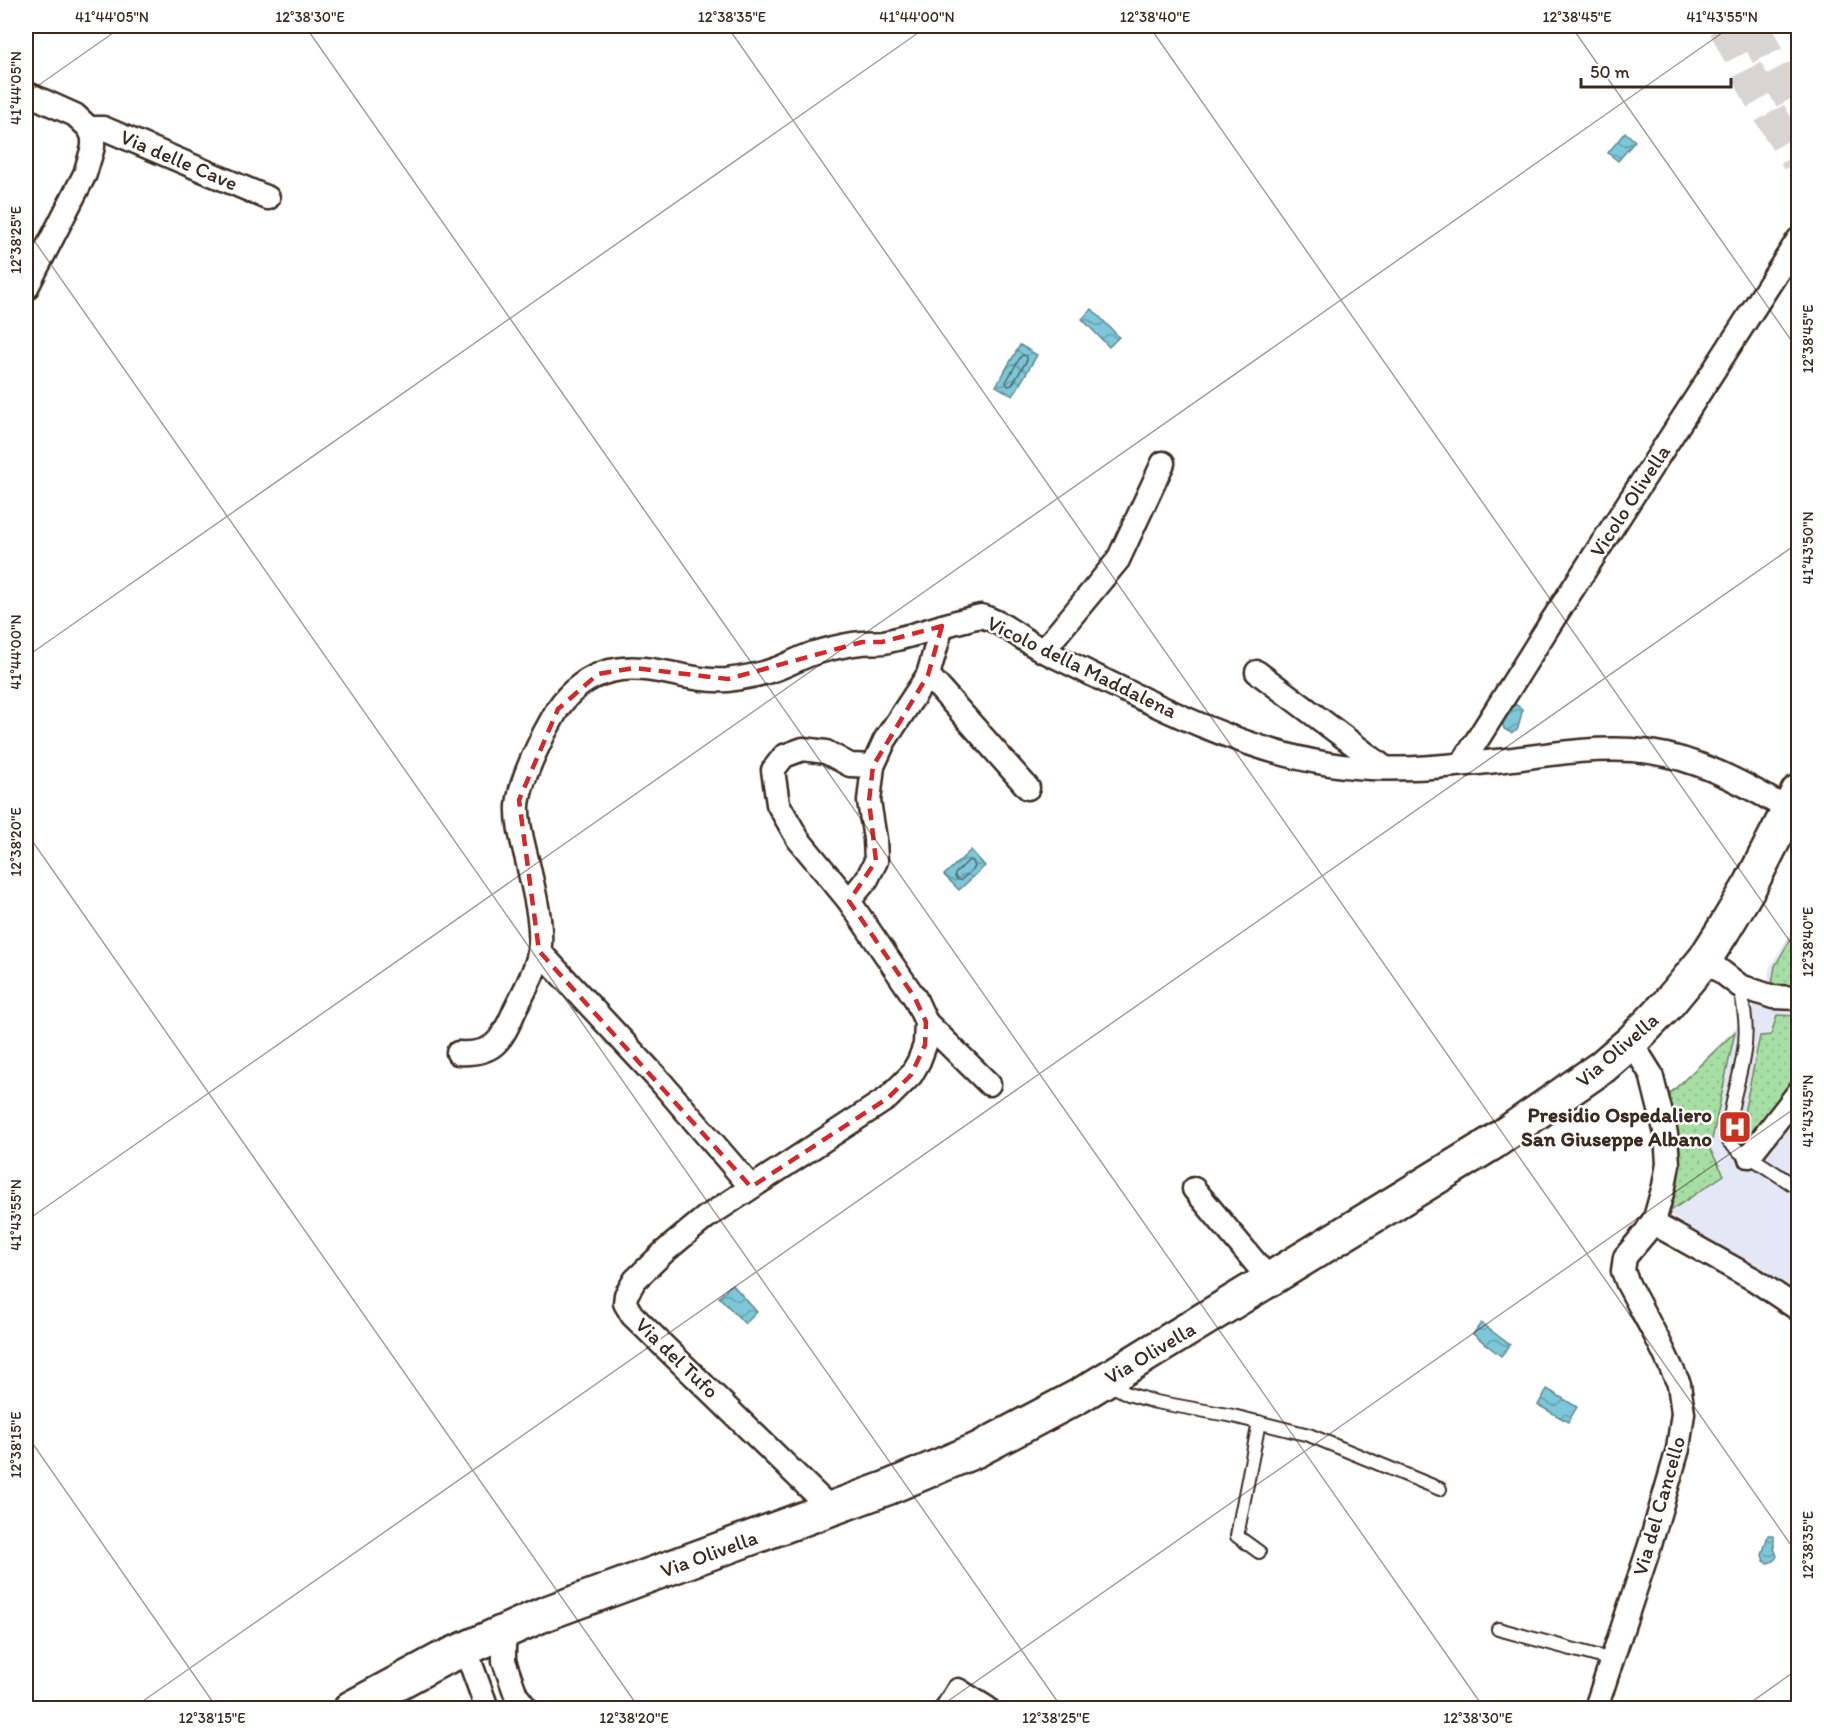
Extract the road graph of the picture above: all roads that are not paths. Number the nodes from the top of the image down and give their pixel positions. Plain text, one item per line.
1 (26, 93) edge
2 (89, 128) junction
3 (268, 198) dead end
4 (1798, 240) edge
5 (26, 289) edge
6 (1163, 463) dead end
7 (942, 626) junction
8 (1043, 651) junction
9 (1257, 672) dead end
10 (928, 675) junction
11 (1462, 764) junction
12 (873, 766) junction
13 (1385, 768) junction
14 (1028, 788) dead end
15 (1796, 806) edge
16 (849, 901) junction
17 (539, 951) junction
18 (1705, 959) junction
19 (1740, 986) junction
20 (1798, 998) edge
21 (926, 1022) junction
22 (1631, 1042) junction
23 (458, 1053) dead end
24 (989, 1084) dead end
25 (1798, 1093) edge
26 (1749, 1156) junction
27 (1792, 1184) dead end
28 (752, 1187) junction
29 (1194, 1189) dead end
30 (1653, 1223) junction
31 (1269, 1279) junction
32 (1798, 1309) edge
33 (1103, 1382) junction
34 (1259, 1422) junction
35 (1440, 1489) dead end
36 (831, 1509) junction
37 (1259, 1552) dead end
38 (1498, 1629) dead end
39 (504, 1631) junction
40 (465, 1648) junction
41 (1612, 1660) junction
42 (351, 1708) edge
43 (487, 1708) edge
44 (525, 1708) edge
45 (947, 1708) edge
46 (987, 1708) edge
47 (1596, 1708) edge

1 - 2 street, Via delle Cave
2 - 3 street, Via delle Cave
2 - 5 street, Via delle Cave
4 - 11 street, Vicolo Olivella
6 - 8 street
7 - 8 street, Vicolo della Maddalena
7 - 10 street
7 - 17 street, Vicolo della Maddalena
8 - 13 street, Vicolo della Maddalena
9 - 13 street
10 - 12 street
10 - 14 street
11 - 13 street, Vicolo della Maddalena
11 - 15 street, Vicolo della Maddalena
12 - 16 street
12 - 16 street
15 - 18 main road, Via Olivella
16 - 21 street
17 - 23 street, Vicolo della Maddalena
17 - 28 street
18 - 19 street
18 - 22 main road, Via Olivella
19 - 20 street
19 - 26 lane
21 - 24 street
21 - 28 street, Via del Tufo
22 - 30 street, Via del Cancello
22 - 31 main road, Via Olivella
25 - 26 street
26 - 27 lane
28 - 36 street, Via del Tufo
29 - 31 street
30 - 32 street
30 - 41 street, Via del Cancello
31 - 33 main road, Via Olivella
33 - 34 lane
33 - 36 main road, Via Olivella
34 - 35 lane
34 - 37 lane
36 - 39 main road, Via Olivella
38 - 41 lane
39 - 40 main road, Via Olivella
39 - 44 street
40 - 42 main road, Via Olivella
40 - 43 street
41 - 47 street, Via del Cancello
45 - 46 street

